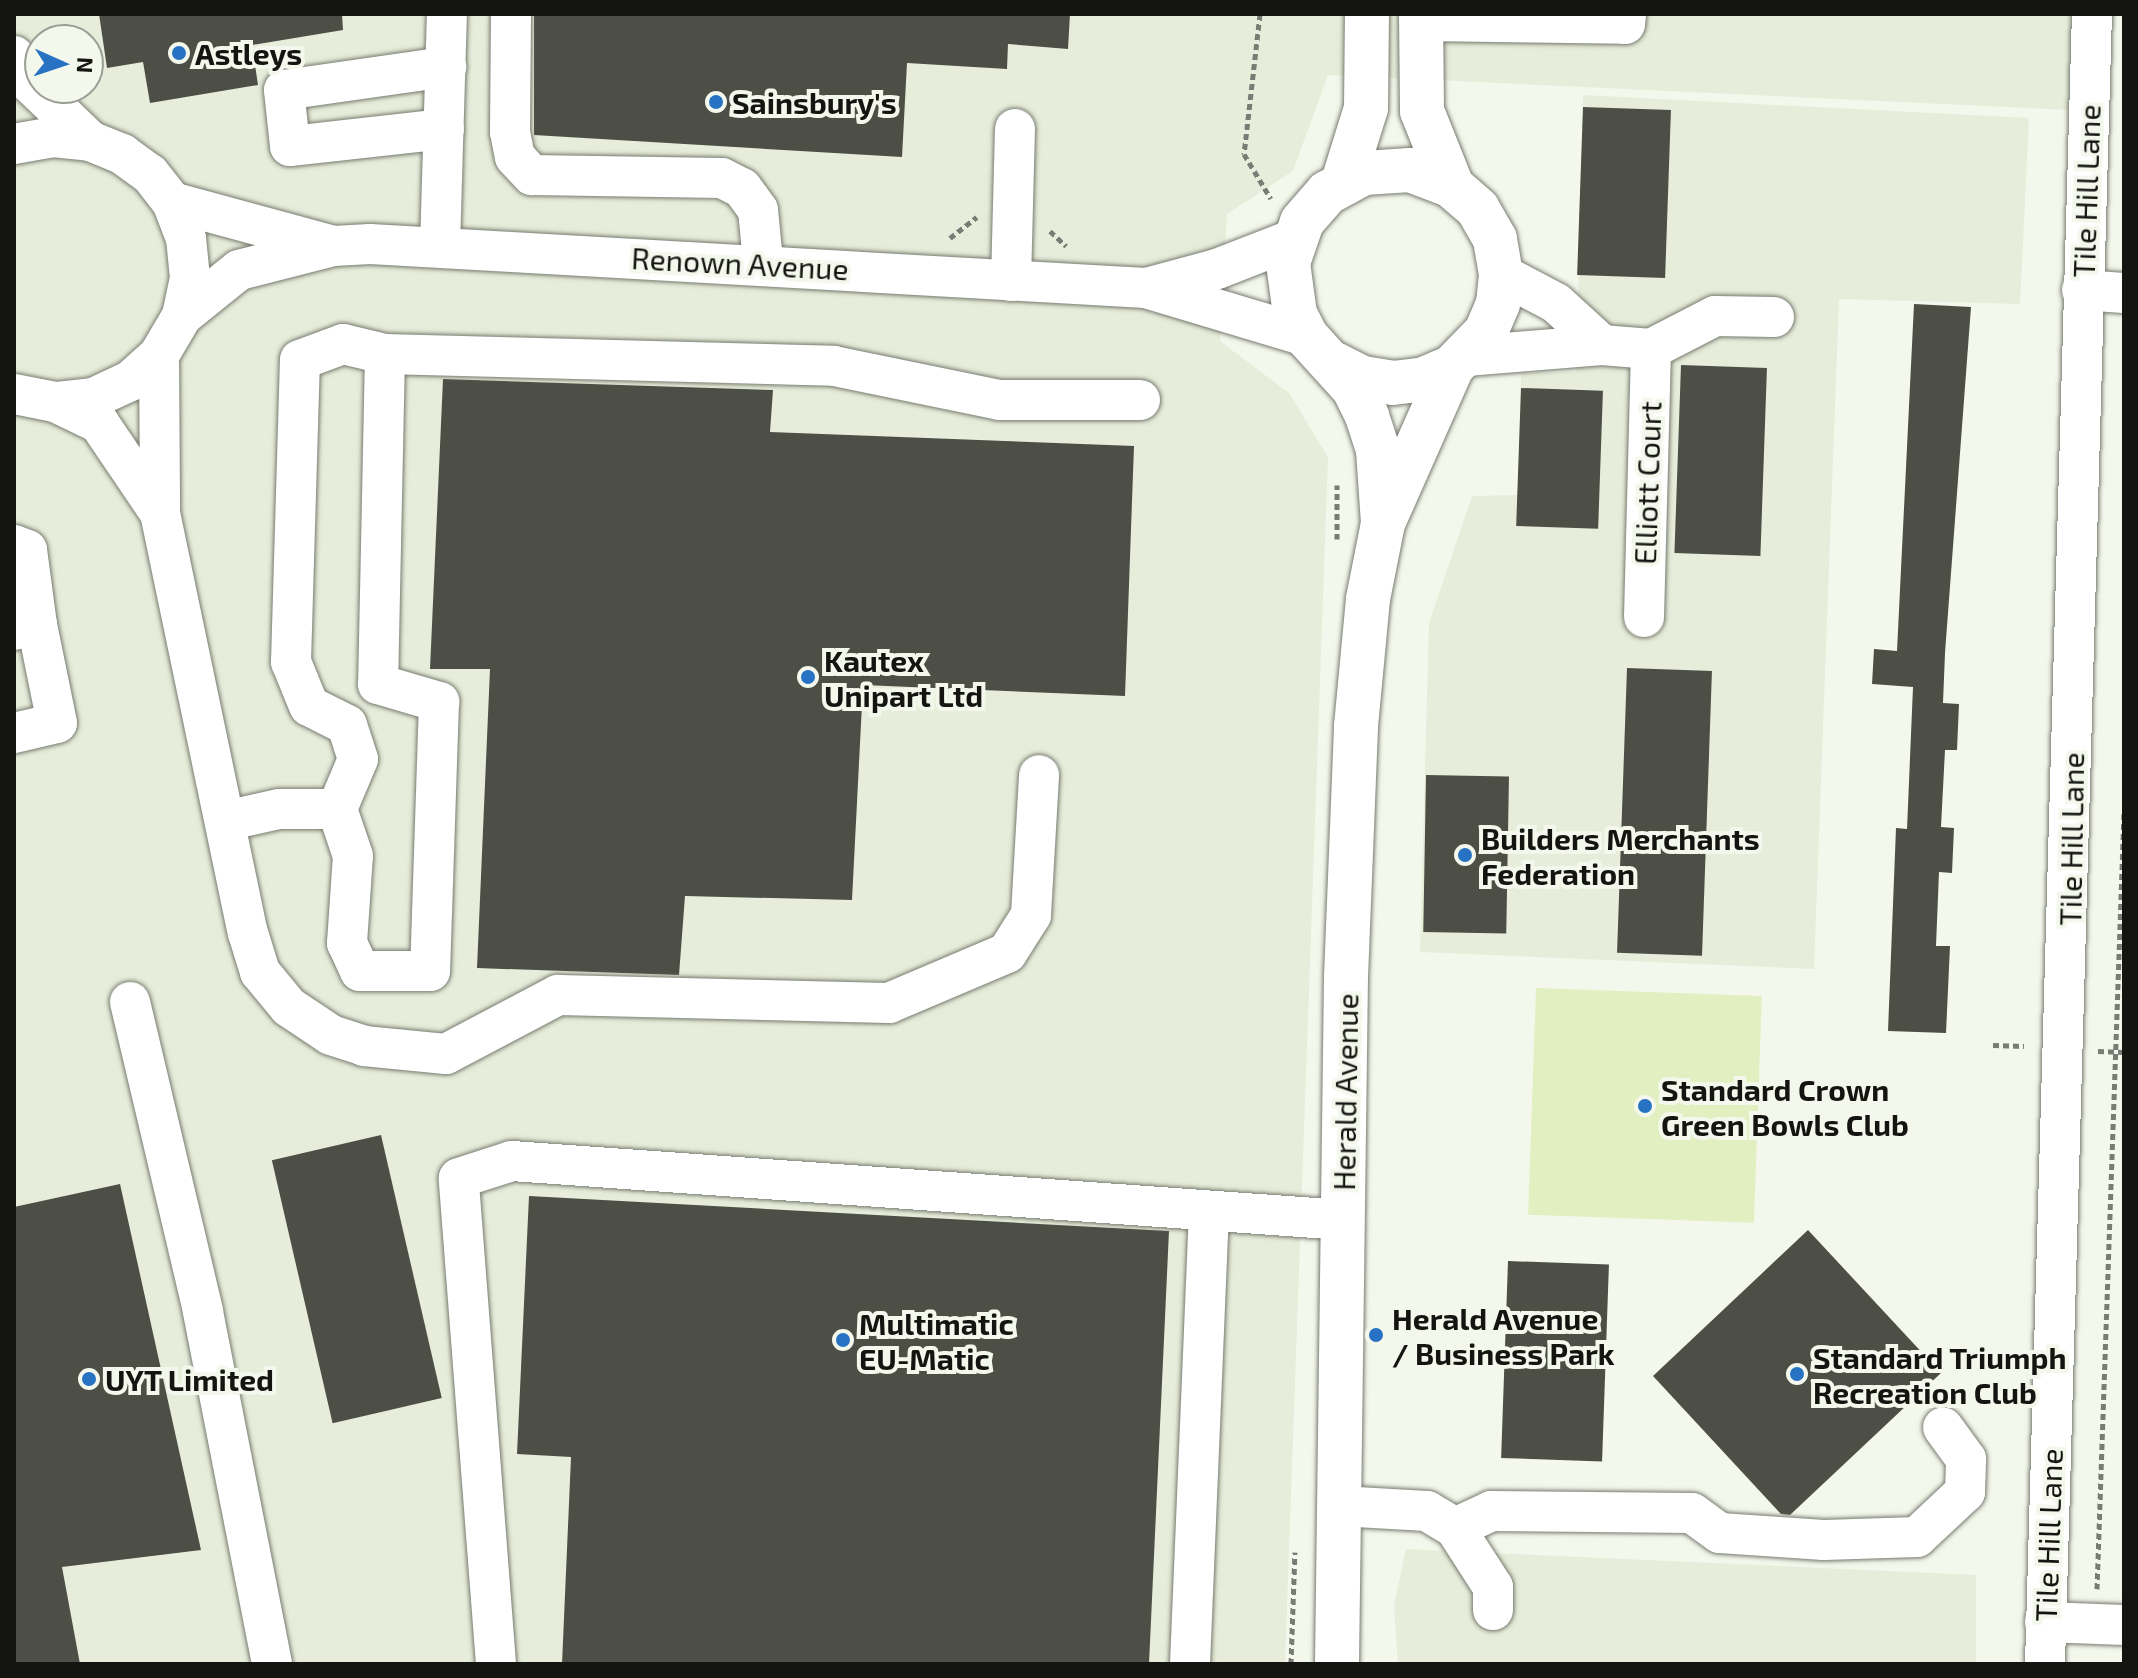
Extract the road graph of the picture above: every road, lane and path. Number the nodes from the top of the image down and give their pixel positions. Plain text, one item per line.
1 (447, 14) edge
2 (511, 14) edge
3 (1260, 14) edge
4 (1367, 14) edge
5 (1626, 14) edge
6 (2092, 14) edge
7 (1421, 17) edge
8 (1541, 17) edge
9 (14, 56) edge
10 (446, 67) junction
11 (444, 129) junction
12 (1015, 129) dead end
13 (90, 141) junction
14 (14, 144) edge
15 (1343, 182) junction
16 (1452, 186) junction
17 (1285, 196) dead end
18 (172, 202) junction
19 (980, 214) dead end
20 (1045, 217) dead end
21 (1294, 239) junction
22 (945, 241) dead end
23 (333, 246) junction
24 (440, 247) junction
25 (1077, 248) dead end
26 (763, 262) junction
27 (1501, 274) junction
28 (1011, 281) junction
29 (1146, 288) junction
30 (2082, 290) junction
31 (2124, 293) edge
32 (182, 316) junction
33 (1774, 317) dead end
34 (1602, 345) junction
35 (1651, 349) junction
36 (1320, 350) junction
37 (385, 354) junction
38 (159, 355) junction
39 (1459, 361) junction
40 (14, 394) edge
41 (1140, 400) dead end
42 (55, 402) junction
43 (160, 513) junction
44 (1383, 523) junction
45 (14, 545) edge
46 (1644, 617) dead end
47 (25, 627) edge
48 (378, 684) junction
49 (347, 725) junction
50 (14, 733) edge
51 (1039, 775) dead end
52 (337, 809) junction
53 (2124, 811) edge
54 (225, 821) junction
55 (130, 1002) dead end
56 (1209, 1211) junction
57 (1343, 1220) junction
58 (1943, 1427) dead end
59 (1339, 1506) junction
60 (1455, 1528) junction
61 (1493, 1610) dead end
62 (2045, 1622) junction
63 (2109, 1624) edge
64 (272, 1664) edge
65 (496, 1664) edge
66 (1190, 1664) edge
67 (1337, 1664) edge
68 (2045, 1664) edge

1 - 10 street
2 - 26 street
3 - 17 path
4 - 15 main road
5 - 8 street
6 - 30 street, Tile Hill Lane
7 - 8 street
7 - 16 main road, Herald Avenue
9 - 13 street
10 - 11 street
10 - 11 street
11 - 24 street
12 - 28 street
13 - 14 street
13 - 18 street
15 - 16 main road, Herald Avenue
15 - 21 main road, Herald Avenue
16 - 27 main road, Herald Avenue
18 - 23 street, Renown Avenue
18 - 32 street
19 - 22 path
20 - 25 path
21 - 29 street, Renown Avenue
21 - 36 main road, Herald Avenue
23 - 24 street, Renown Avenue
23 - 32 street, Renown Avenue
24 - 26 street, Renown Avenue
26 - 28 street, Renown Avenue
27 - 34 street
27 - 39 main road, Herald Avenue
28 - 29 street, Renown Avenue
29 - 36 street, Renown Avenue
30 - 31 street
30 - 62 street, Tile Hill Lane
32 - 38 street
33 - 35 street
34 - 35 street
34 - 39 street
35 - 46 street, Elliott Court
36 - 39 main road
36 - 44 main road, Herald Avenue
37 - 41 street
37 - 48 street
37 - 49 street
38 - 42 street
38 - 43 street
39 - 44 main road, Herald Avenue
40 - 42 street
42 - 43 street
43 - 54 street
44 - 57 main road, Herald Avenue
45 - 47 street
47 - 50 street
48 - 49 street
48 - 52 street
49 - 52 street
51 - 54 street
52 - 54 street
53 - 63 path
55 - 64 street
56 - 57 street
56 - 65 street
56 - 66 street
57 - 59 main road, Herald Avenue
58 - 60 street
59 - 60 street
59 - 67 main road, Herald Avenue
60 - 61 street
62 - 63 street
62 - 68 street, Tile Hill Lane

